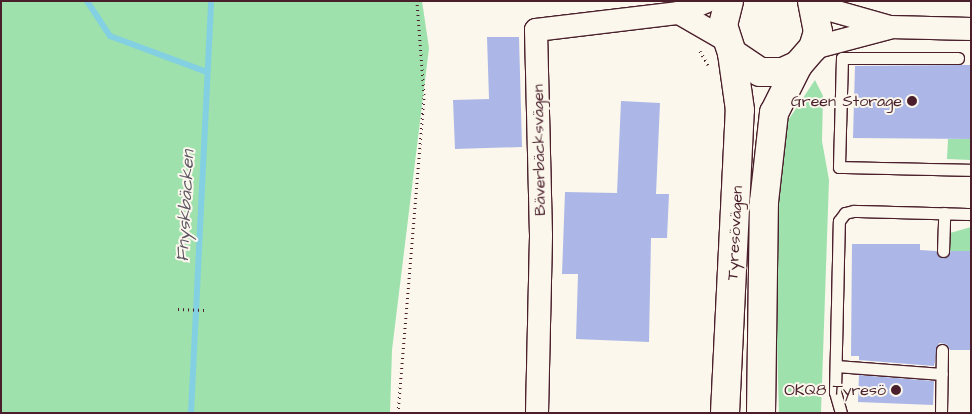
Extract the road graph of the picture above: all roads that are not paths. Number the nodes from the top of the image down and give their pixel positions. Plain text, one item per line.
1 (707, 1) edge
2 (729, 1) edge
3 (814, 4) edge
4 (679, 13) junction
5 (890, 28) junction
6 (971, 29) edge
7 (728, 46) junction
8 (806, 57) junction
9 (958, 58) dead end
10 (971, 170) edge
11 (944, 212) junction
12 (971, 214) edge
13 (943, 251) dead end
14 (942, 350) dead end
15 (836, 366) junction
16 (942, 374) junction
17 (537, 413) edge
18 (724, 413) edge
19 (761, 413) edge
20 (841, 413) edge
21 (941, 413) edge

1 - 4 street, Bäverbäcksvägen
2 - 7 main road, Tyresövägen
3 - 5 street
3 - 8 main road, Tyresövägen
4 - 7 street
4 - 17 street, Bäverbäcksvägen
5 - 6 street
5 - 8 street
7 - 8 main road
7 - 18 main road, Tyresövägen
8 - 19 main road, Tyresövägen
9 - 10 lane
11 - 12 lane
11 - 13 lane
11 - 15 lane
14 - 16 lane
15 - 16 lane
15 - 20 lane
16 - 21 lane

